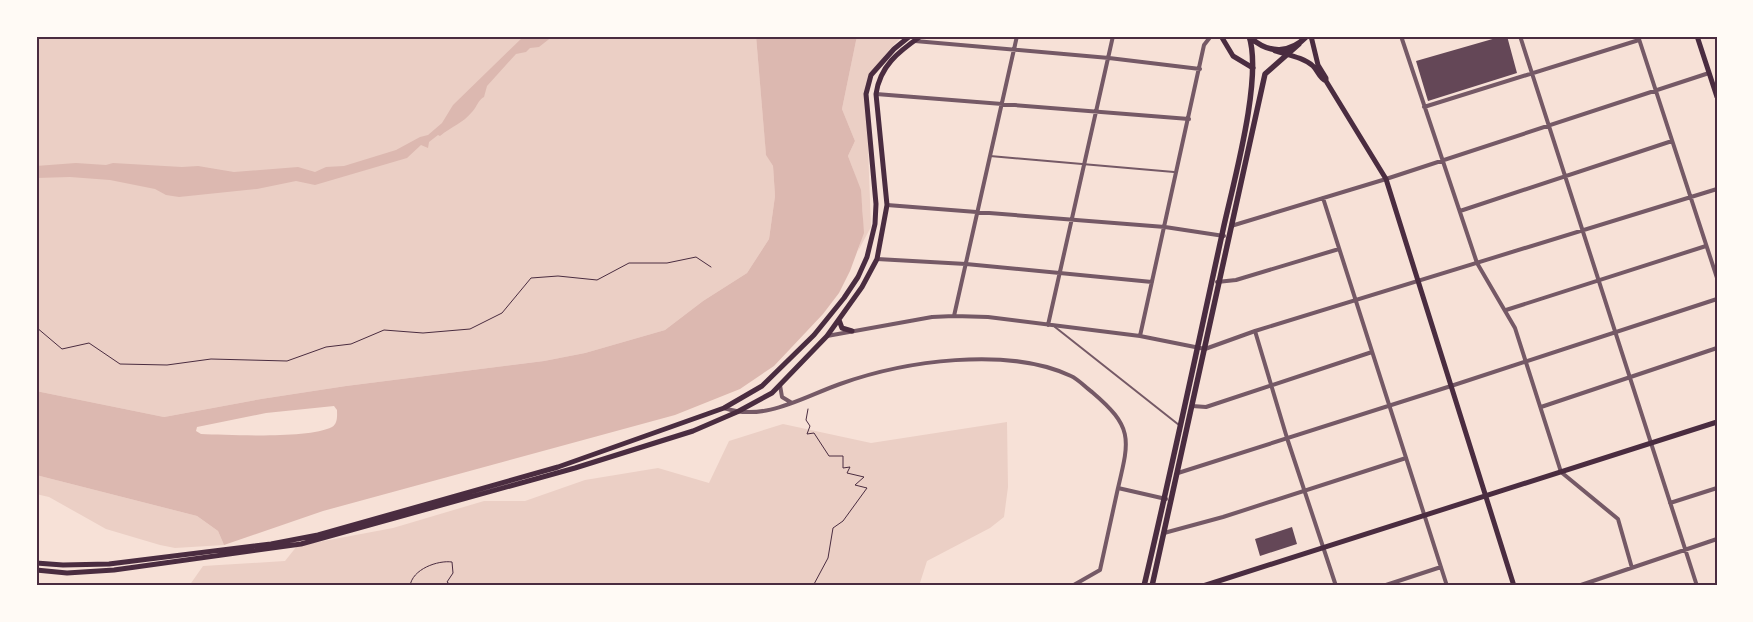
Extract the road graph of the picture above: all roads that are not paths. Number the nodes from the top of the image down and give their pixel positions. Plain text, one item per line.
1 (921, 36) edge
2 (1017, 36) edge
3 (1114, 36) edge
4 (1211, 36) edge
5 (1220, 36) edge
6 (1249, 36) edge
7 (1307, 36) edge
8 (1311, 36) edge
9 (1401, 36) edge
10 (1520, 36) edge
11 (1697, 36) edge
12 (913, 38) edge
13 (1638, 38) edge
14 (1299, 44) junction
15 (1014, 49) junction
16 (1272, 50) junction
17 (1288, 55) junction
18 (1109, 58) junction
19 (1253, 68) junction
20 (1200, 69) junction
21 (1709, 73) junction
22 (1532, 74) junction
23 (1326, 81) junction
24 (1655, 91) junction
25 (876, 94) junction
26 (1717, 97) edge
27 (1002, 103) junction
28 (1424, 107) junction
29 (1096, 111) junction
30 (1189, 119) junction
31 (1548, 126) junction
32 (1672, 141) junction
33 (990, 156) junction
34 (1442, 160) junction
35 (1084, 165) junction
36 (1177, 172) junction
37 (1564, 176) junction
38 (1386, 179) junction
39 (1717, 189) edge
40 (1691, 197) junction
41 (1323, 198) junction
42 (887, 205) junction
43 (1460, 211) junction
44 (978, 212) junction
45 (1072, 220) junction
46 (1231, 226) junction
47 (1165, 227) junction
48 (1582, 230) junction
49 (1222, 236) junction
50 (1229, 237) junction
51 (1706, 246) junction
52 (1339, 248) junction
53 (877, 259) junction
54 (1477, 263) junction
55 (966, 264) junction
56 (1060, 274) junction
57 (1717, 278) edge
58 (1212, 281) junction
59 (1419, 281) junction
60 (1598, 281) junction
61 (1152, 282) junction
62 (1219, 283) junction
63 (1717, 299) edge
64 (1356, 300) junction
65 (1506, 310) junction
66 (954, 316) junction
67 (839, 320) junction
68 (1048, 325) junction
69 (1054, 326) junction
70 (852, 331) junction
71 (1255, 331) junction
72 (1615, 332) junction
73 (827, 336) junction
74 (1140, 336) junction
75 (1202, 348) junction
76 (1717, 348) edge
77 (1372, 352) junction
78 (1526, 362) junction
79 (1630, 378) junction
80 (1271, 384) junction
81 (780, 385) junction
82 (1452, 386) junction
83 (792, 403) junction
84 (1192, 406) junction
85 (1389, 406) junction
86 (1541, 407) junction
87 (724, 408) junction
88 (737, 412) junction
89 (1717, 422) edge
90 (1181, 426) junction
91 (1287, 438) junction
92 (1651, 443) junction
93 (1406, 458) junction
94 (1561, 472) junction
95 (1178, 473) junction
96 (1118, 488) junction
97 (1717, 488) edge
98 (1304, 490) junction
99 (1485, 496) junction
100 (1165, 498) junction
101 (1172, 500) junction
102 (1670, 503) junction
103 (1424, 515) junction
104 (1164, 533) junction
105 (1717, 540) edge
106 (1323, 548) junction
107 (1685, 550) junction
108 (36, 563) edge
109 (1441, 567) junction
110 (1632, 568) junction
111 (36, 570) edge
112 (1218, 583) edge
113 (1072, 586) edge
114 (1144, 586) edge
115 (1152, 586) edge
116 (1203, 586) edge
117 (1336, 586) edge
118 (1383, 586) edge
119 (1447, 586) edge
120 (1514, 586) edge
121 (1578, 586) edge
122 (1697, 586) edge

1 - 12 main road
2 - 15 street
3 - 18 street
4 - 20 street
5 - 19 main road
6 - 16 main road
6 - 19 main road
7 - 14 main road
8 - 23 main road
9 - 28 street
10 - 22 street
11 - 21 main road
12 - 15 street
12 - 25 main road
12 - 87 main road
13 - 22 street
13 - 24 street
14 - 16 main road
14 - 17 main road
15 - 18 street
15 - 27 street
16 - 17 main road
17 - 23 main road
17 - 46 main road
18 - 20 street
18 - 29 street
19 - 49 main road
20 - 30 street
21 - 24 street
21 - 26 main road
22 - 28 street
22 - 31 street
23 - 38 main road
24 - 31 street
24 - 32 street
25 - 27 street
25 - 42 main road
27 - 29 street
27 - 33 street
28 - 34 street
29 - 30 street
29 - 35 street
30 - 36 street
31 - 34 street
31 - 37 street
32 - 37 street
32 - 40 street
33 - 35 lane
33 - 44 street
34 - 38 street
34 - 43 street
35 - 36 lane
35 - 45 street
36 - 47 street
37 - 43 street
37 - 48 street
38 - 41 street
38 - 59 main road
39 - 40 street
40 - 48 street
40 - 51 street
41 - 46 street
41 - 52 street
42 - 44 street
42 - 53 main road
43 - 54 street
44 - 45 street
44 - 55 street
45 - 47 street
45 - 56 street
46 - 50 main road
47 - 49 street
47 - 61 street
48 - 54 street
48 - 60 street
49 - 50 street
49 - 58 main road
50 - 62 main road
51 - 57 street
51 - 60 street
52 - 62 street
52 - 64 street
53 - 55 street
53 - 67 main road
54 - 59 street
54 - 65 street
55 - 56 street
55 - 66 street
56 - 61 street
56 - 68 street
58 - 62 street
58 - 75 main road
59 - 64 street
59 - 82 main road
60 - 65 street
60 - 72 street
61 - 74 street
62 - 75 main road
63 - 72 street
64 - 71 street
64 - 77 street
65 - 78 street
66 - 68 street
66 - 70 street
67 - 70 main road
67 - 73 main road
68 - 69 street
69 - 74 street
69 - 90 lane
70 - 73 street
71 - 75 street
71 - 80 street
72 - 78 street
72 - 79 street
73 - 81 main road
74 - 75 street
75 - 84 main road
75 - 90 main road
76 - 79 street
77 - 80 street
77 - 85 street
78 - 82 street
78 - 86 street
79 - 86 street
79 - 92 street
80 - 84 street
80 - 91 street
81 - 83 street
81 - 88 main road
82 - 85 street
82 - 99 main road
83 - 88 street
83 - 96 street
84 - 95 main road
85 - 91 street
85 - 93 street
86 - 94 street
87 - 88 street
87 - 108 main road
88 - 111 main road
89 - 92 main road
90 - 100 main road
91 - 95 street
91 - 98 street
92 - 94 main road
92 - 102 street
93 - 98 street
93 - 103 street
94 - 99 main road
94 - 110 street
95 - 101 main road
96 - 100 street
96 - 113 street
97 - 102 street
98 - 104 street
98 - 106 street
99 - 103 main road
99 - 120 main road
100 - 101 street
100 - 114 main road
101 - 104 main road
102 - 107 street
103 - 106 main road
103 - 109 street
104 - 115 main road
105 - 107 street
106 - 112 main road
106 - 117 street
107 - 110 street
107 - 122 street
109 - 118 street
109 - 119 street
110 - 121 street
112 - 116 main road

